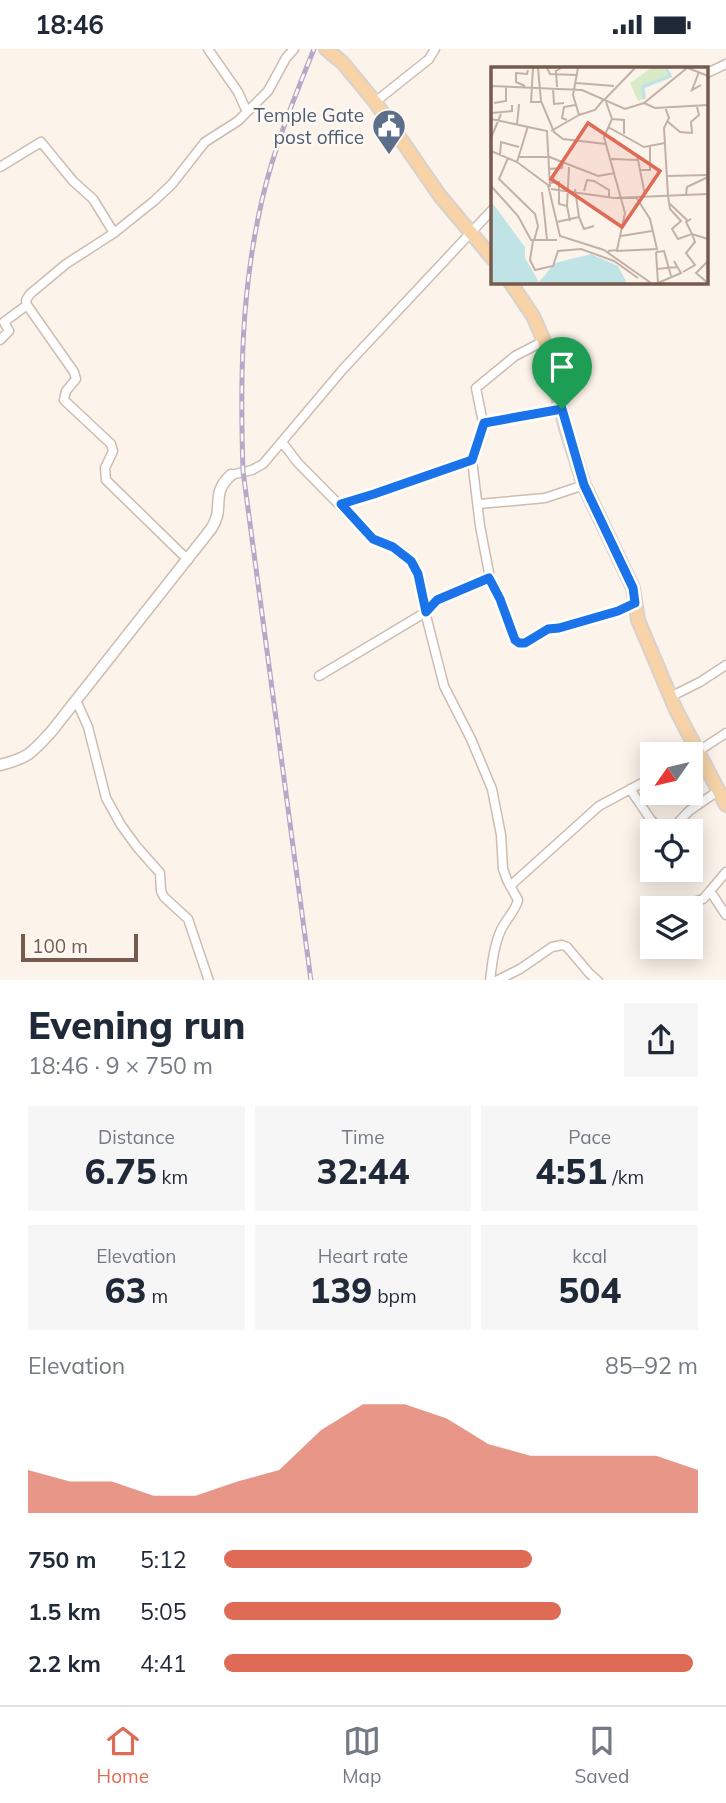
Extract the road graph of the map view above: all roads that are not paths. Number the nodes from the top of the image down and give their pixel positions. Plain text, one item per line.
1 (208, 49) edge
2 (294, 49) edge
3 (435, 49) edge
4 (330, 50) edge
5 (726, 64) edge
6 (708, 73) edge
7 (375, 102) junction
8 (247, 113) junction
9 (0, 167) edge
10 (491, 211) edge
11 (114, 233) junction
12 (471, 233) junction
13 (491, 258) edge
14 (511, 283) edge
15 (27, 305) junction
16 (0, 340) edge
17 (544, 341) junction
18 (562, 409) junction
19 (484, 423) junction
20 (282, 442) junction
21 (472, 460) junction
22 (231, 475) joint
23 (584, 485) junction
24 (341, 504) junction
25 (479, 504) junction
26 (188, 560) junction
27 (489, 578) junction
28 (635, 603) junction
29 (426, 612) junction
30 (726, 665) edge
31 (319, 676) dead end
32 (670, 697) junction
33 (76, 699) junction
34 (726, 733) edge
35 (689, 742) edge
36 (704, 748) edge
37 (0, 765) edge
38 (704, 770) edge
39 (640, 784) edge
40 (630, 789) junction
41 (718, 791) junction
42 (726, 805) edge
43 (650, 819) edge
44 (681, 819) edge
45 (726, 872) edge
46 (510, 886) junction
47 (710, 891) junction
48 (703, 899) edge
49 (726, 915) edge
50 (209, 980) edge
51 (490, 980) edge
52 (498, 980) edge
53 (597, 980) edge

1 - 8 street
2 - 8 street
3 - 7 street
4 - 7 main road
5 - 6 street
7 - 12 main road
8 - 11 street
9 - 11 street
10 - 12 street
11 - 15 street
12 - 13 main road
12 - 20 street
14 - 17 main road
15 - 16 street
15 - 26 street
17 - 18 main road
17 - 19 street
18 - 19 street
18 - 23 main road
19 - 21 street
20 - 22 street
20 - 24 street
21 - 24 street
21 - 25 street
22 - 26 street
23 - 25 street
23 - 28 main road
24 - 29 street
25 - 27 street
26 - 33 street
27 - 28 street
27 - 29 street
28 - 32 main road
29 - 31 street
29 - 46 street
30 - 32 street
32 - 35 main road
33 - 37 street
33 - 50 street
34 - 36 street
38 - 41 main road
39 - 40 street
40 - 43 street
40 - 46 street
41 - 42 main road
41 - 44 street
45 - 47 street
46 - 51 street
47 - 48 street
47 - 49 street
52 - 53 street

